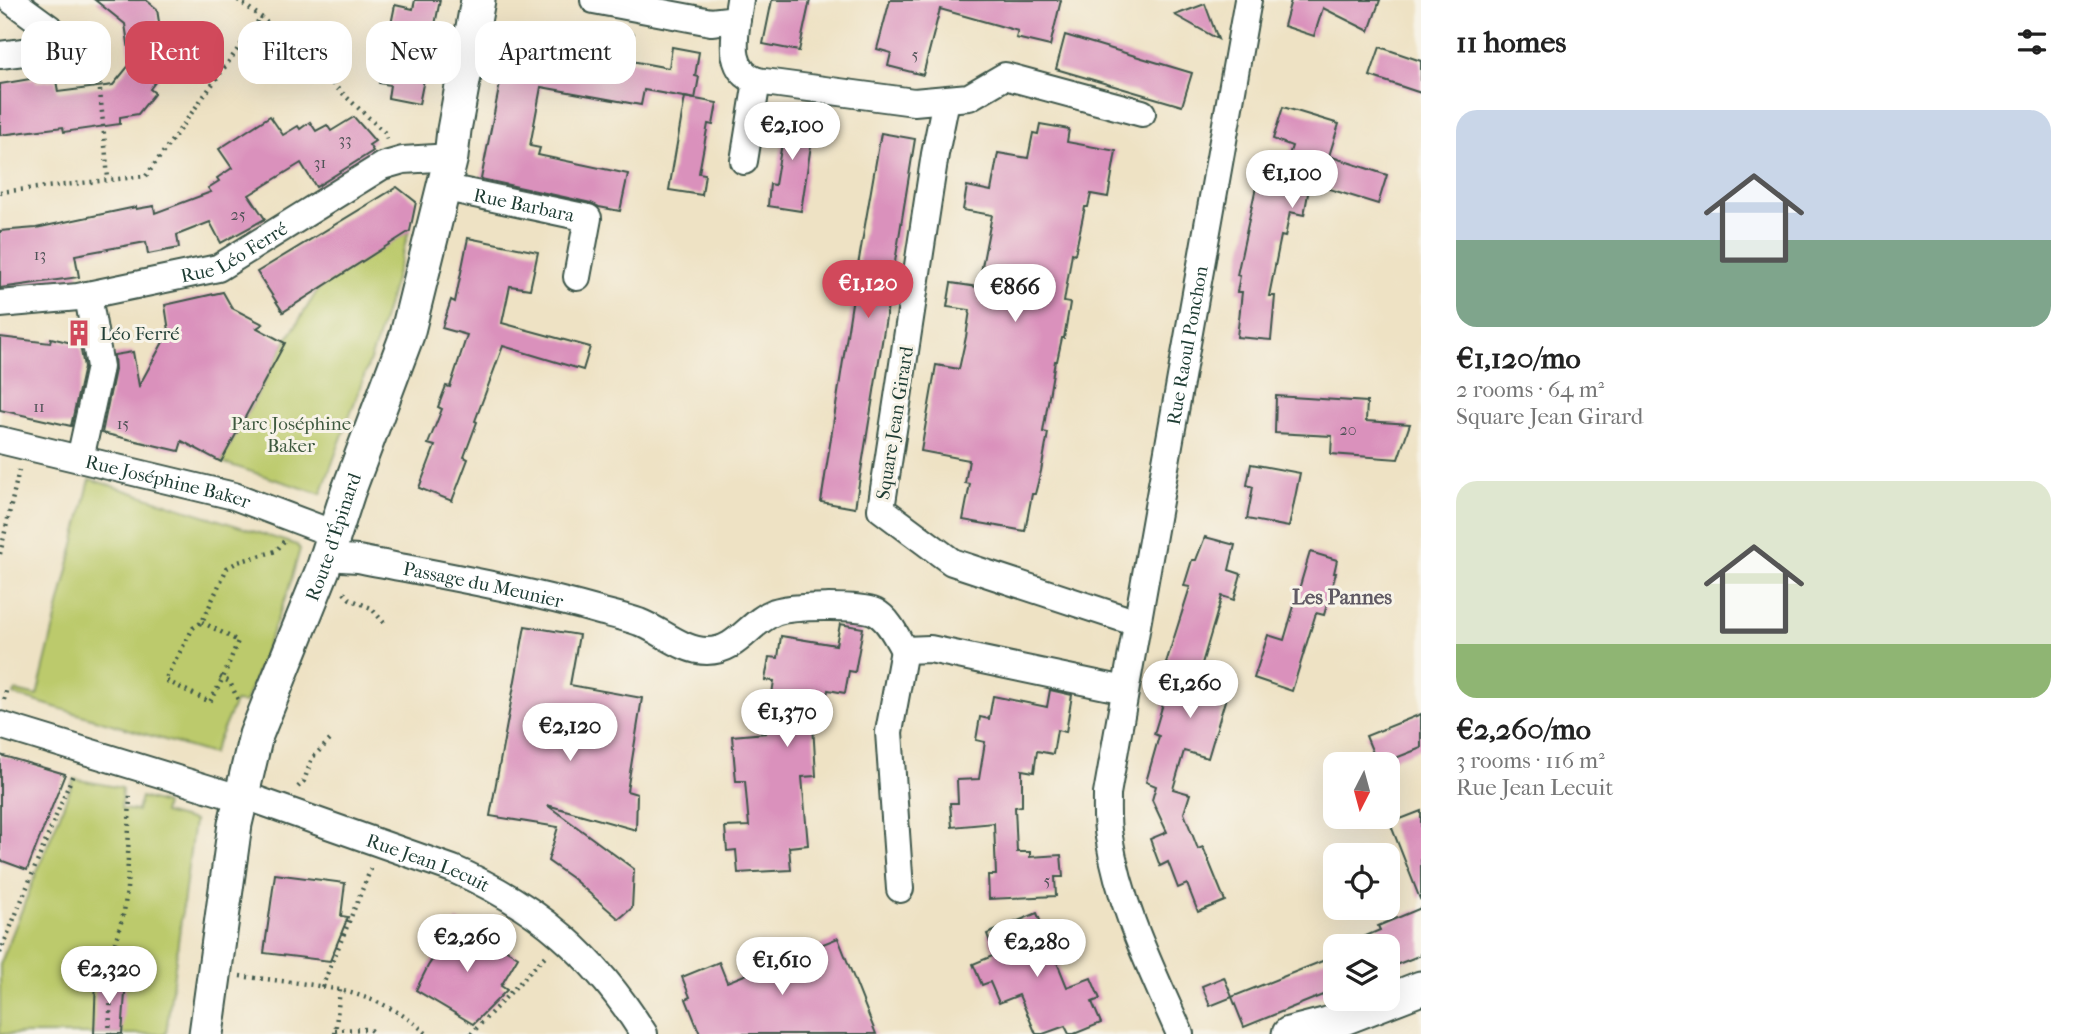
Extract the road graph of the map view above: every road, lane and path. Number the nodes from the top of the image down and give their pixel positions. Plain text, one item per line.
1 (11, 0) edge
2 (238, 0) edge
3 (594, 0) edge
4 (1248, 0) edge
5 (738, 9) edge
6 (484, 12) edge
7 (261, 17) junction
8 (519, 21) edge
9 (0, 55) edge
10 (757, 81) junction
11 (99, 84) edge
12 (946, 100) junction
13 (1142, 113) dead end
14 (389, 144) dead end
15 (744, 161) dead end
16 (447, 172) junction
17 (108, 178) junction
18 (0, 192) edge
19 (577, 276) dead end
20 (88, 295) junction
21 (0, 304) edge
22 (0, 440) edge
23 (22, 459) dead end
24 (79, 459) junction
25 (285, 541) dead end
26 (330, 546) junction
27 (0, 554) edge
28 (342, 590) dead end
29 (202, 622) junction
30 (385, 624) dead end
31 (1137, 624) junction
32 (904, 650) junction
33 (222, 678) junction
34 (6, 687) dead end
35 (1125, 690) junction
36 (239, 708) dead end
37 (2, 712) edge
38 (330, 740) dead end
39 (74, 771) dead end
40 (130, 787) dead end
41 (298, 788) dead end
42 (240, 796) junction
43 (375, 859) dead end
44 (900, 889) dead end
45 (554, 947) dead end
46 (0, 953) edge
47 (236, 976) dead end
48 (322, 987) junction
49 (1421, 988) edge
50 (340, 990) junction
51 (335, 1032) edge
52 (109, 1034) edge
53 (206, 1034) edge
54 (375, 1034) edge
55 (427, 1034) edge
56 (471, 1034) edge
57 (645, 1034) edge
58 (1180, 1034) edge
59 (1289, 1034) edge

1 - 9 street
2 - 7 path
3 - 5 street
4 - 31 street, Rue Raoul Ponchon
5 - 10 street
6 - 8 path
6 - 16 main road, Route d'Épinard
7 - 14 path
7 - 17 path
10 - 12 street
10 - 15 street
11 - 17 path
12 - 13 street
12 - 31 street, Square Jean Girard
16 - 19 street, Rue Barbara
16 - 20 street, Rue Léo Ferré
16 - 26 main road, Route d'Épinard
17 - 18 path
20 - 21 street, Rue Léo Ferré
20 - 24 street
22 - 24 street, Rue Joséphine Baker
23 - 27 path
24 - 26 street, Rue Joséphine Baker
25 - 29 path
26 - 32 street, Passage du Meunier
26 - 42 main road, Route d'Épinard
28 - 30 path
29 - 33 path
29 - 33 path
31 - 35 street, Rue Raoul Ponchon
32 - 35 street
32 - 44 street
33 - 36 path
34 - 37 path
35 - 58 street, Rue Raoul Ponchon
37 - 42 street, Rue Jean Lecuit
38 - 41 path
39 - 46 path
40 - 52 path
42 - 53 main road, Route d'Épinard
42 - 57 street, Rue Jean Lecuit
43 - 48 path
45 - 56 path
47 - 48 path
48 - 50 path
49 - 59 main road
50 - 51 path
50 - 55 path
51 - 54 path

